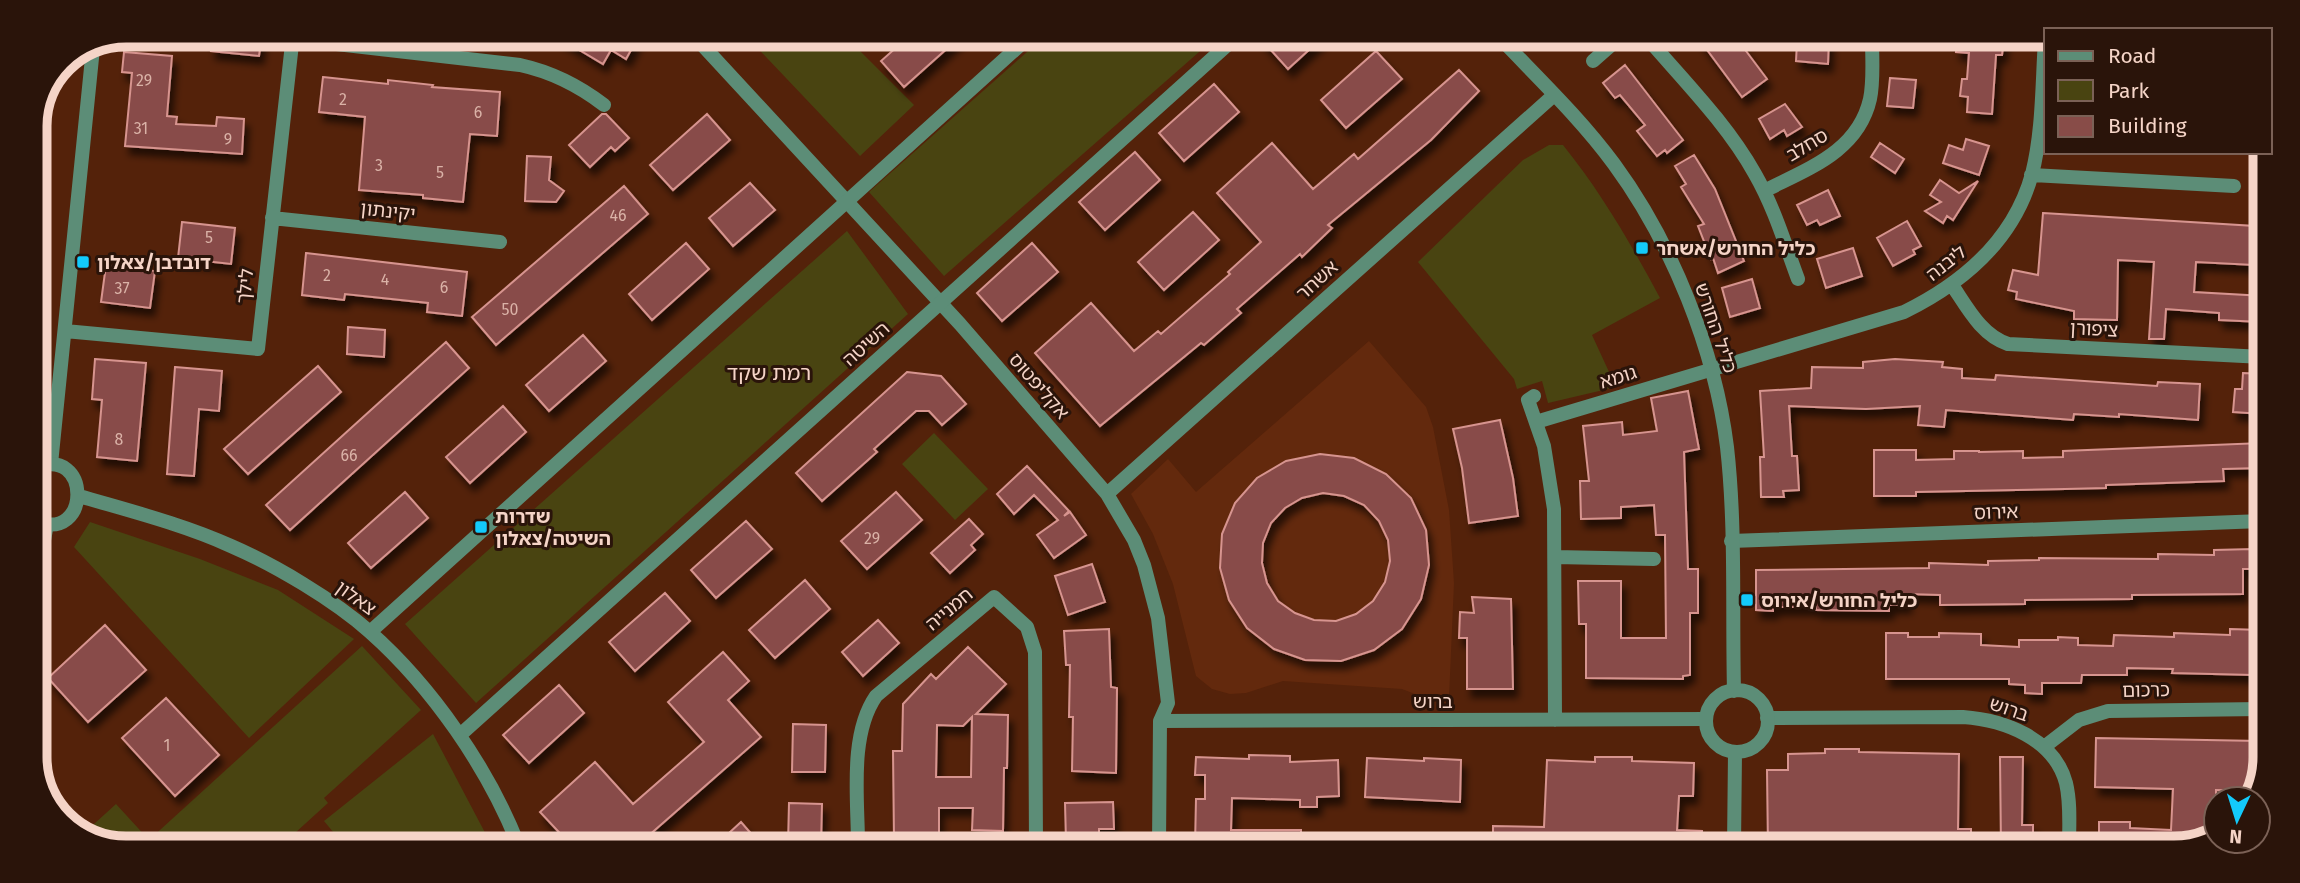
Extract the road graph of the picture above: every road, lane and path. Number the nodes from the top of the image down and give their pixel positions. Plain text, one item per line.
1 (292, 47) edge
2 (374, 47) edge
3 (704, 47) edge
4 (1018, 47) edge
5 (1225, 47) edge
6 (1509, 47) edge
7 (1608, 47) edge
8 (1655, 47) edge
9 (1872, 47) edge
10 (2044, 54) edge
11 (92, 55) edge
12 (1593, 61) dead end
13 (1554, 95) junction
14 (604, 105) dead end
15 (2031, 175) junction
16 (2234, 186) dead end
17 (1764, 191) junction
18 (845, 203) junction
19 (272, 218) junction
20 (500, 242) dead end
21 (1798, 279) dead end
22 (1952, 285) junction
23 (940, 303) junction
24 (65, 331) junction
25 (2253, 356) edge
26 (1712, 369) junction
27 (1534, 396) dead end
28 (1536, 422) junction
29 (51, 464) junction
30 (47, 465) edge
31 (1107, 494) junction
32 (79, 496) junction
33 (2253, 521) edge
34 (47, 522) edge
35 (1731, 541) junction
36 (1555, 557) junction
37 (1654, 559) dead end
38 (370, 632) junction
39 (1734, 691) junction
40 (2253, 709) edge
41 (1767, 718) junction
42 (1706, 719) junction
43 (1555, 720) junction
44 (1160, 721) junction
45 (460, 735) junction
46 (2044, 747) junction
47 (1735, 752) junction
48 (514, 836) edge
49 (858, 836) edge
50 (1036, 836) edge
51 (1159, 836) edge
52 (1734, 836) edge
53 (2069, 836) edge

1 - 19 street, לילך
2 - 14 street
3 - 18 street, אקליפטוס
4 - 18 street
5 - 23 street, השיטה
6 - 13 street, כליל החורש
7 - 12 street
8 - 17 street
9 - 17 street, סחלב
10 - 15 street, ליבנה
11 - 24 street
13 - 26 street, כליל החורש
13 - 31 street, אשחר
15 - 16 street
15 - 22 street, ליבנה
17 - 21 street
18 - 23 street, אקליפטוס
18 - 38 street
19 - 20 street, יקינתון
19 - 24 street, לילך
22 - 25 street, ציפורן
22 - 26 street, ליבנה
23 - 31 street, אקליפטוס
23 - 45 street, השיטה
24 - 29 street
26 - 28 street, גומא
26 - 35 street, כליל החורש
27 - 28 street
28 - 36 street
29 - 30 street
29 - 32 street
31 - 44 street, אקליפטוס
32 - 34 street
32 - 38 street, צאלון
33 - 35 street, אירוס
35 - 39 street, כליל החורש
36 - 37 street
36 - 43 street
38 - 45 street, צאלון
39 - 41 street
39 - 42 street
40 - 46 street, כרכום
41 - 46 street, ברוש
41 - 47 street
42 - 43 street, ברוש
42 - 47 street
43 - 44 street, ברוש
44 - 51 street, אקליפטוס
45 - 48 street, צאלון
46 - 53 street, ברוש
47 - 52 street
49 - 50 street, חמנייה

